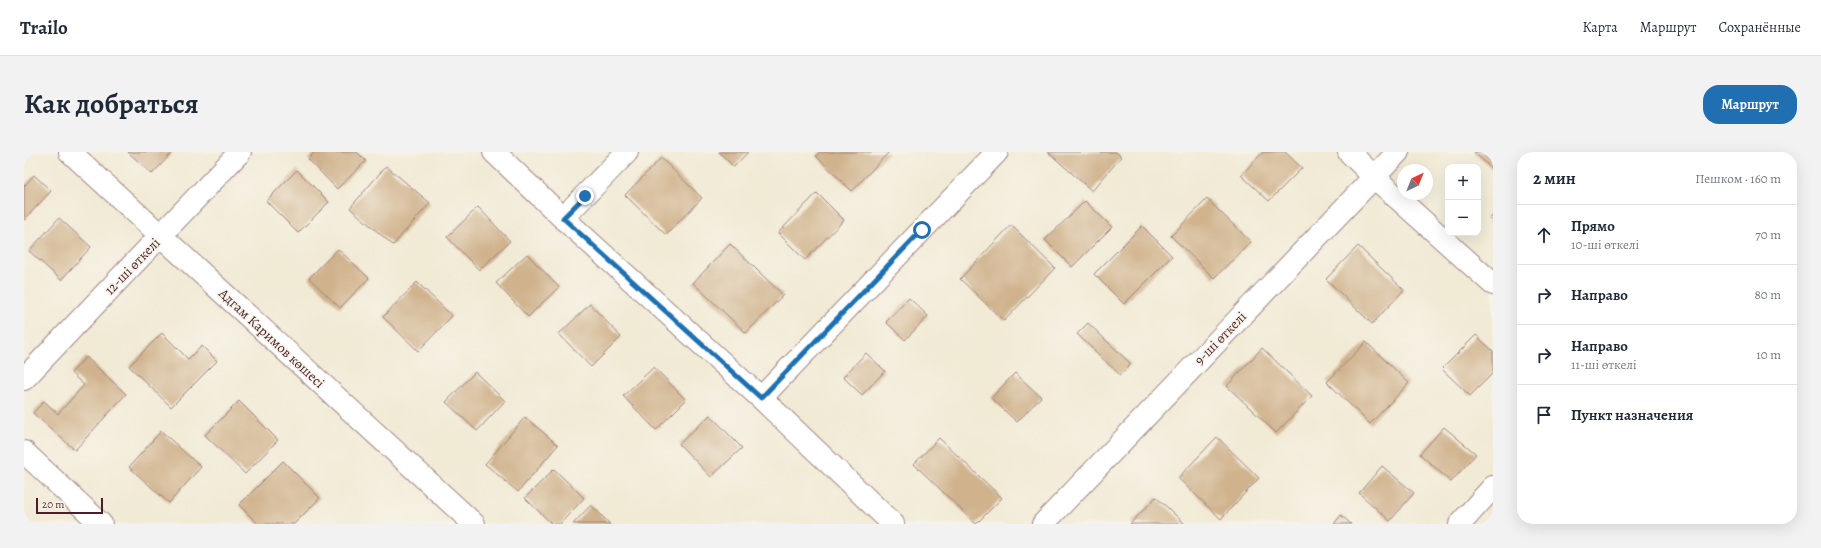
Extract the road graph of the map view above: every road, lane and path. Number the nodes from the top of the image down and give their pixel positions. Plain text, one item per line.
1 (70, 152) edge
2 (494, 152) edge
3 (627, 152) edge
4 (997, 152) edge
5 (1349, 152) edge
6 (1398, 152) edge
7 (229, 156) edge
8 (1374, 177) junction
9 (563, 218) junction
10 (160, 236) junction
11 (1493, 284) edge
12 (24, 379) edge
13 (761, 398) junction
14 (24, 452) edge
15 (1493, 488) edge
16 (101, 524) edge
17 (474, 524) edge
18 (893, 524) edge
19 (1043, 524) edge
20 (1460, 524) edge

1 - 10 street, Адгам Каримов көшесі
2 - 9 street
3 - 9 street
4 - 13 street
5 - 8 street
6 - 8 street, 9-ші өткелі
7 - 10 street, 12-ші өткелі
8 - 11 street
8 - 19 street, 9-ші өткелі
9 - 13 street
10 - 12 street, 12-ші өткелі
10 - 17 street, Адгам Каримов көшесі
13 - 18 street
14 - 16 street
15 - 20 street

